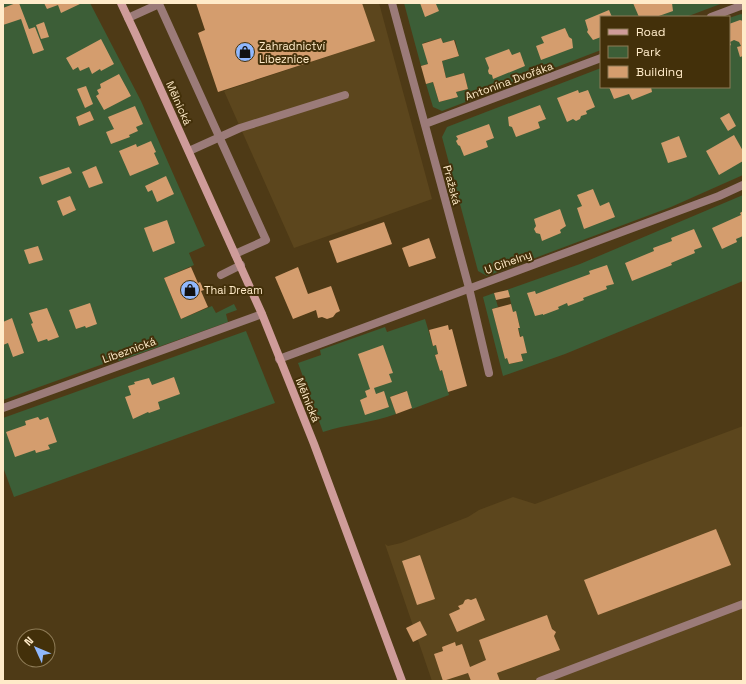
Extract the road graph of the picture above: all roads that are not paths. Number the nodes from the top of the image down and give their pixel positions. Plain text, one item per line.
1 (121, 3) edge
2 (392, 3) edge
3 (161, 4) edge
4 (743, 5) edge
5 (714, 16) edge
6 (128, 18) junction
7 (600, 58) edge
8 (345, 95) dead end
9 (424, 124) junction
10 (219, 137) junction
11 (189, 151) junction
12 (743, 185) edge
13 (235, 254) junction
14 (241, 266) junction
15 (221, 275) dead end
16 (469, 288) junction
17 (262, 314) junction
18 (279, 359) junction
19 (489, 373) dead end
20 (3, 408) edge
21 (743, 604) edge
22 (402, 681) edge
23 (540, 681) edge

1 - 6 main road, Mělnická
2 - 9 street, Pražská
3 - 6 street
3 - 10 street
4 - 5 street
6 - 11 main road, Mělnická
7 - 9 street, Antonína Dvořáka
8 - 10 street
9 - 16 street, Pražská
10 - 11 street
10 - 13 street
11 - 13 main road, Mělnická
12 - 16 street, U Cihelny
13 - 14 main road, Mělnická
14 - 15 street
14 - 17 main road, Mělnická
16 - 18 street, U Cihelny
16 - 19 street, Pražská
17 - 18 main road, Mělnická
17 - 20 street, Líbeznická
18 - 22 main road, Mělnická
21 - 23 street

